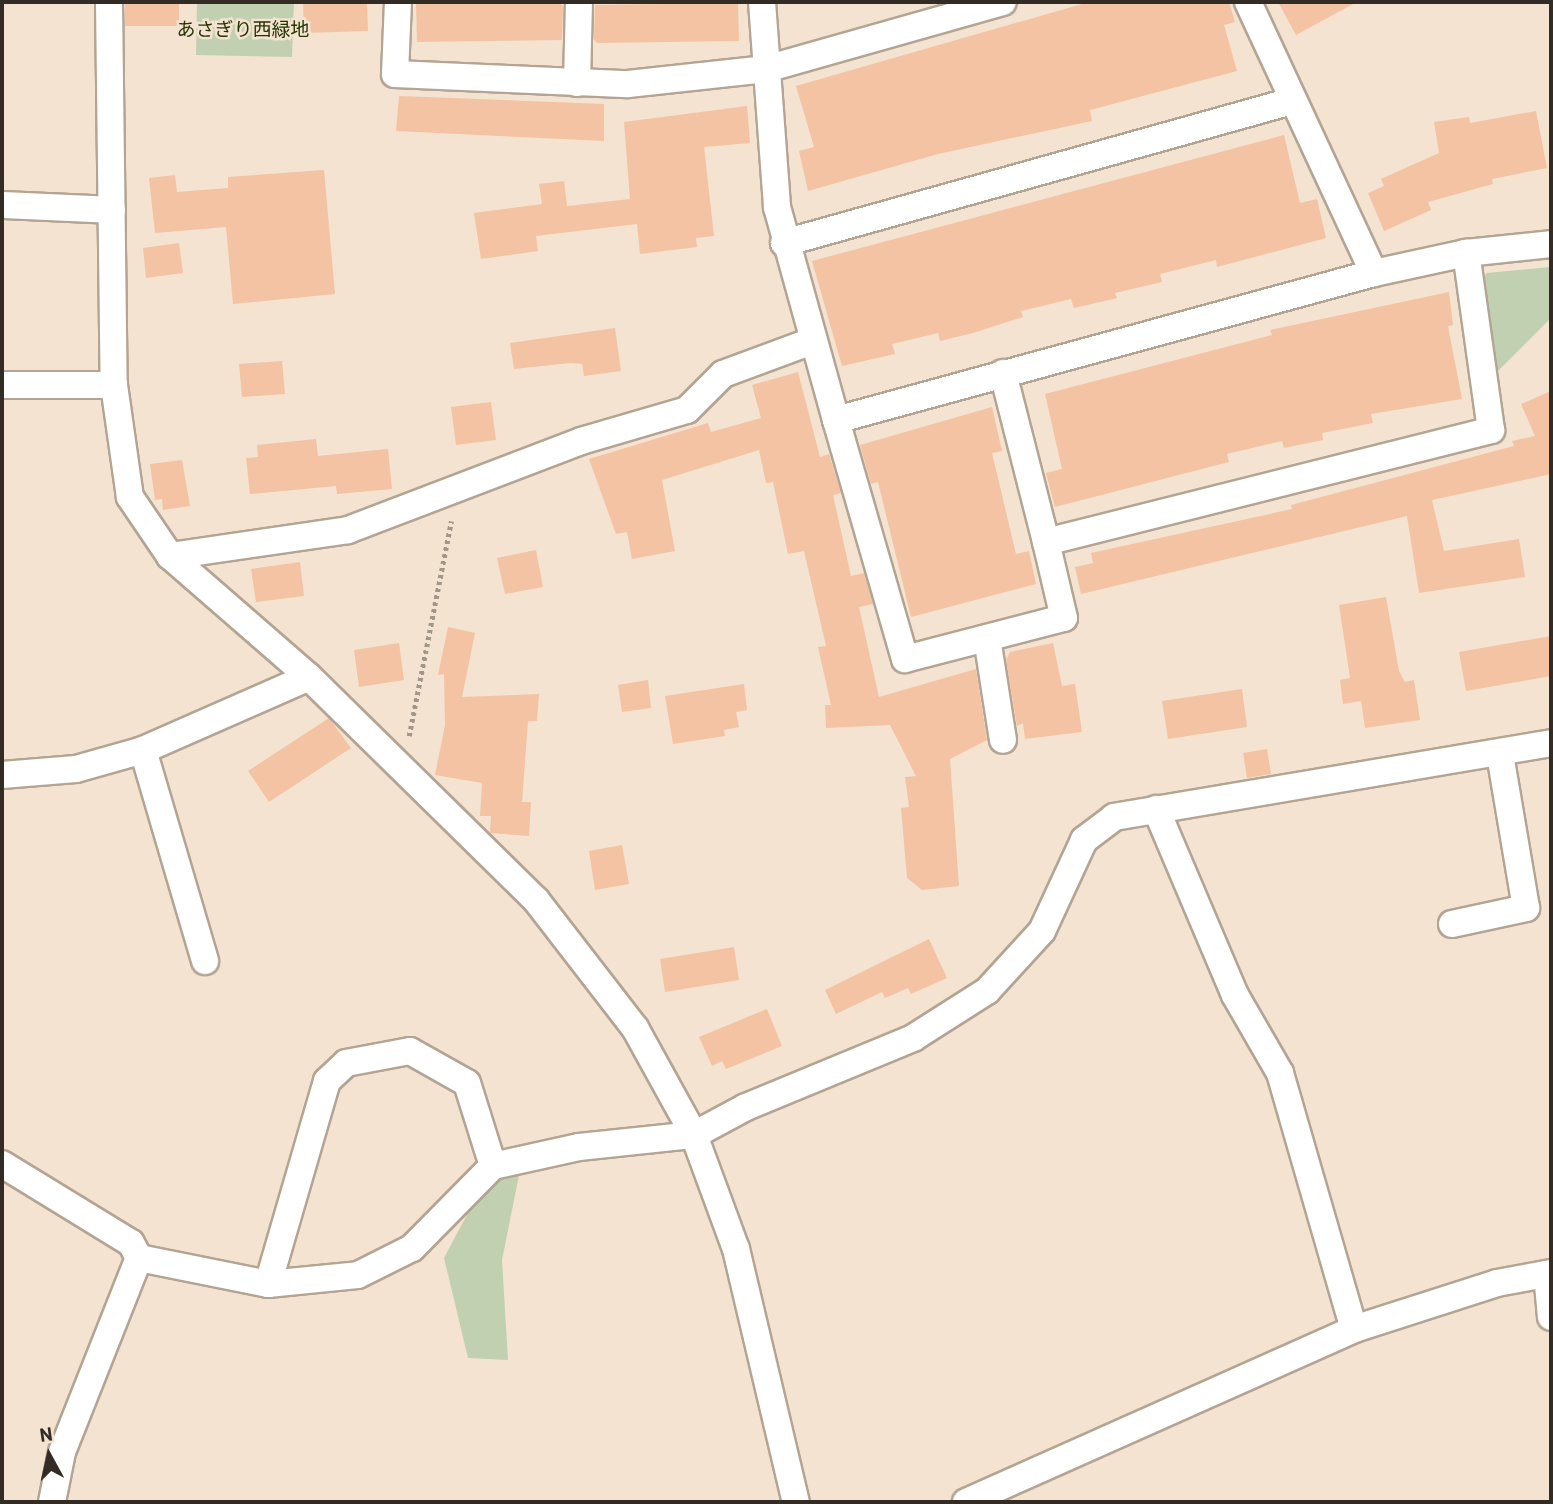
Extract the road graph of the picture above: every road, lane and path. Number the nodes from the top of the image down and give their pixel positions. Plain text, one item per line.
1 (110, 2) edge
2 (398, 2) edge
3 (579, 2) edge
4 (762, 2) edge
5 (1003, 2) edge
6 (1248, 2) edge
7 (766, 69) junction
8 (577, 83) junction
9 (1292, 101) junction
10 (2, 205) edge
11 (112, 210) junction
12 (784, 243) junction
13 (1551, 244) edge
14 (1466, 253) junction
15 (1374, 273) junction
16 (812, 341) junction
17 (1003, 373) junction
18 (2, 385) edge
19 (114, 385) junction
20 (836, 420) junction
21 (457, 493) junction
22 (1046, 542) junction
23 (170, 556) junction
24 (987, 638) junction
25 (309, 677) junction
26 (1003, 740) dead end
27 (1551, 743) edge
28 (143, 750) junction
29 (1500, 754) junction
30 (401, 774) junction
31 (2, 775) edge
32 (1156, 809) junction
33 (1452, 924) dead end
34 (205, 961) dead end
35 (694, 1135) junction
36 (2, 1164) edge
37 (493, 1167) junction
38 (139, 1258) junction
39 (1549, 1273) edge
40 (268, 1284) junction
41 (1551, 1317) edge
42 (1354, 1329) junction
43 (52, 1502) edge
44 (796, 1502) edge
45 (966, 1502) edge

1 - 11 street
2 - 8 street
3 - 8 street
4 - 7 street
5 - 7 street
6 - 9 street
7 - 8 street
7 - 12 street
9 - 12 street
9 - 15 street
10 - 11 street
11 - 19 street
12 - 16 street
13 - 14 street
14 - 15 street
14 - 22 street
15 - 17 street
16 - 20 street
16 - 21 street
17 - 20 street
17 - 22 street
18 - 19 street
19 - 23 street
20 - 24 street
21 - 23 street
21 - 30 path
22 - 24 street
23 - 25 street
24 - 26 street
25 - 28 street
25 - 30 street
27 - 29 street
28 - 31 street
28 - 34 street
29 - 32 street
29 - 33 street
30 - 35 street
32 - 35 street
32 - 42 street
35 - 37 street
35 - 44 street
36 - 38 street
37 - 40 street
37 - 40 street
38 - 40 street
38 - 43 street
39 - 41 street
39 - 42 street
42 - 45 street

